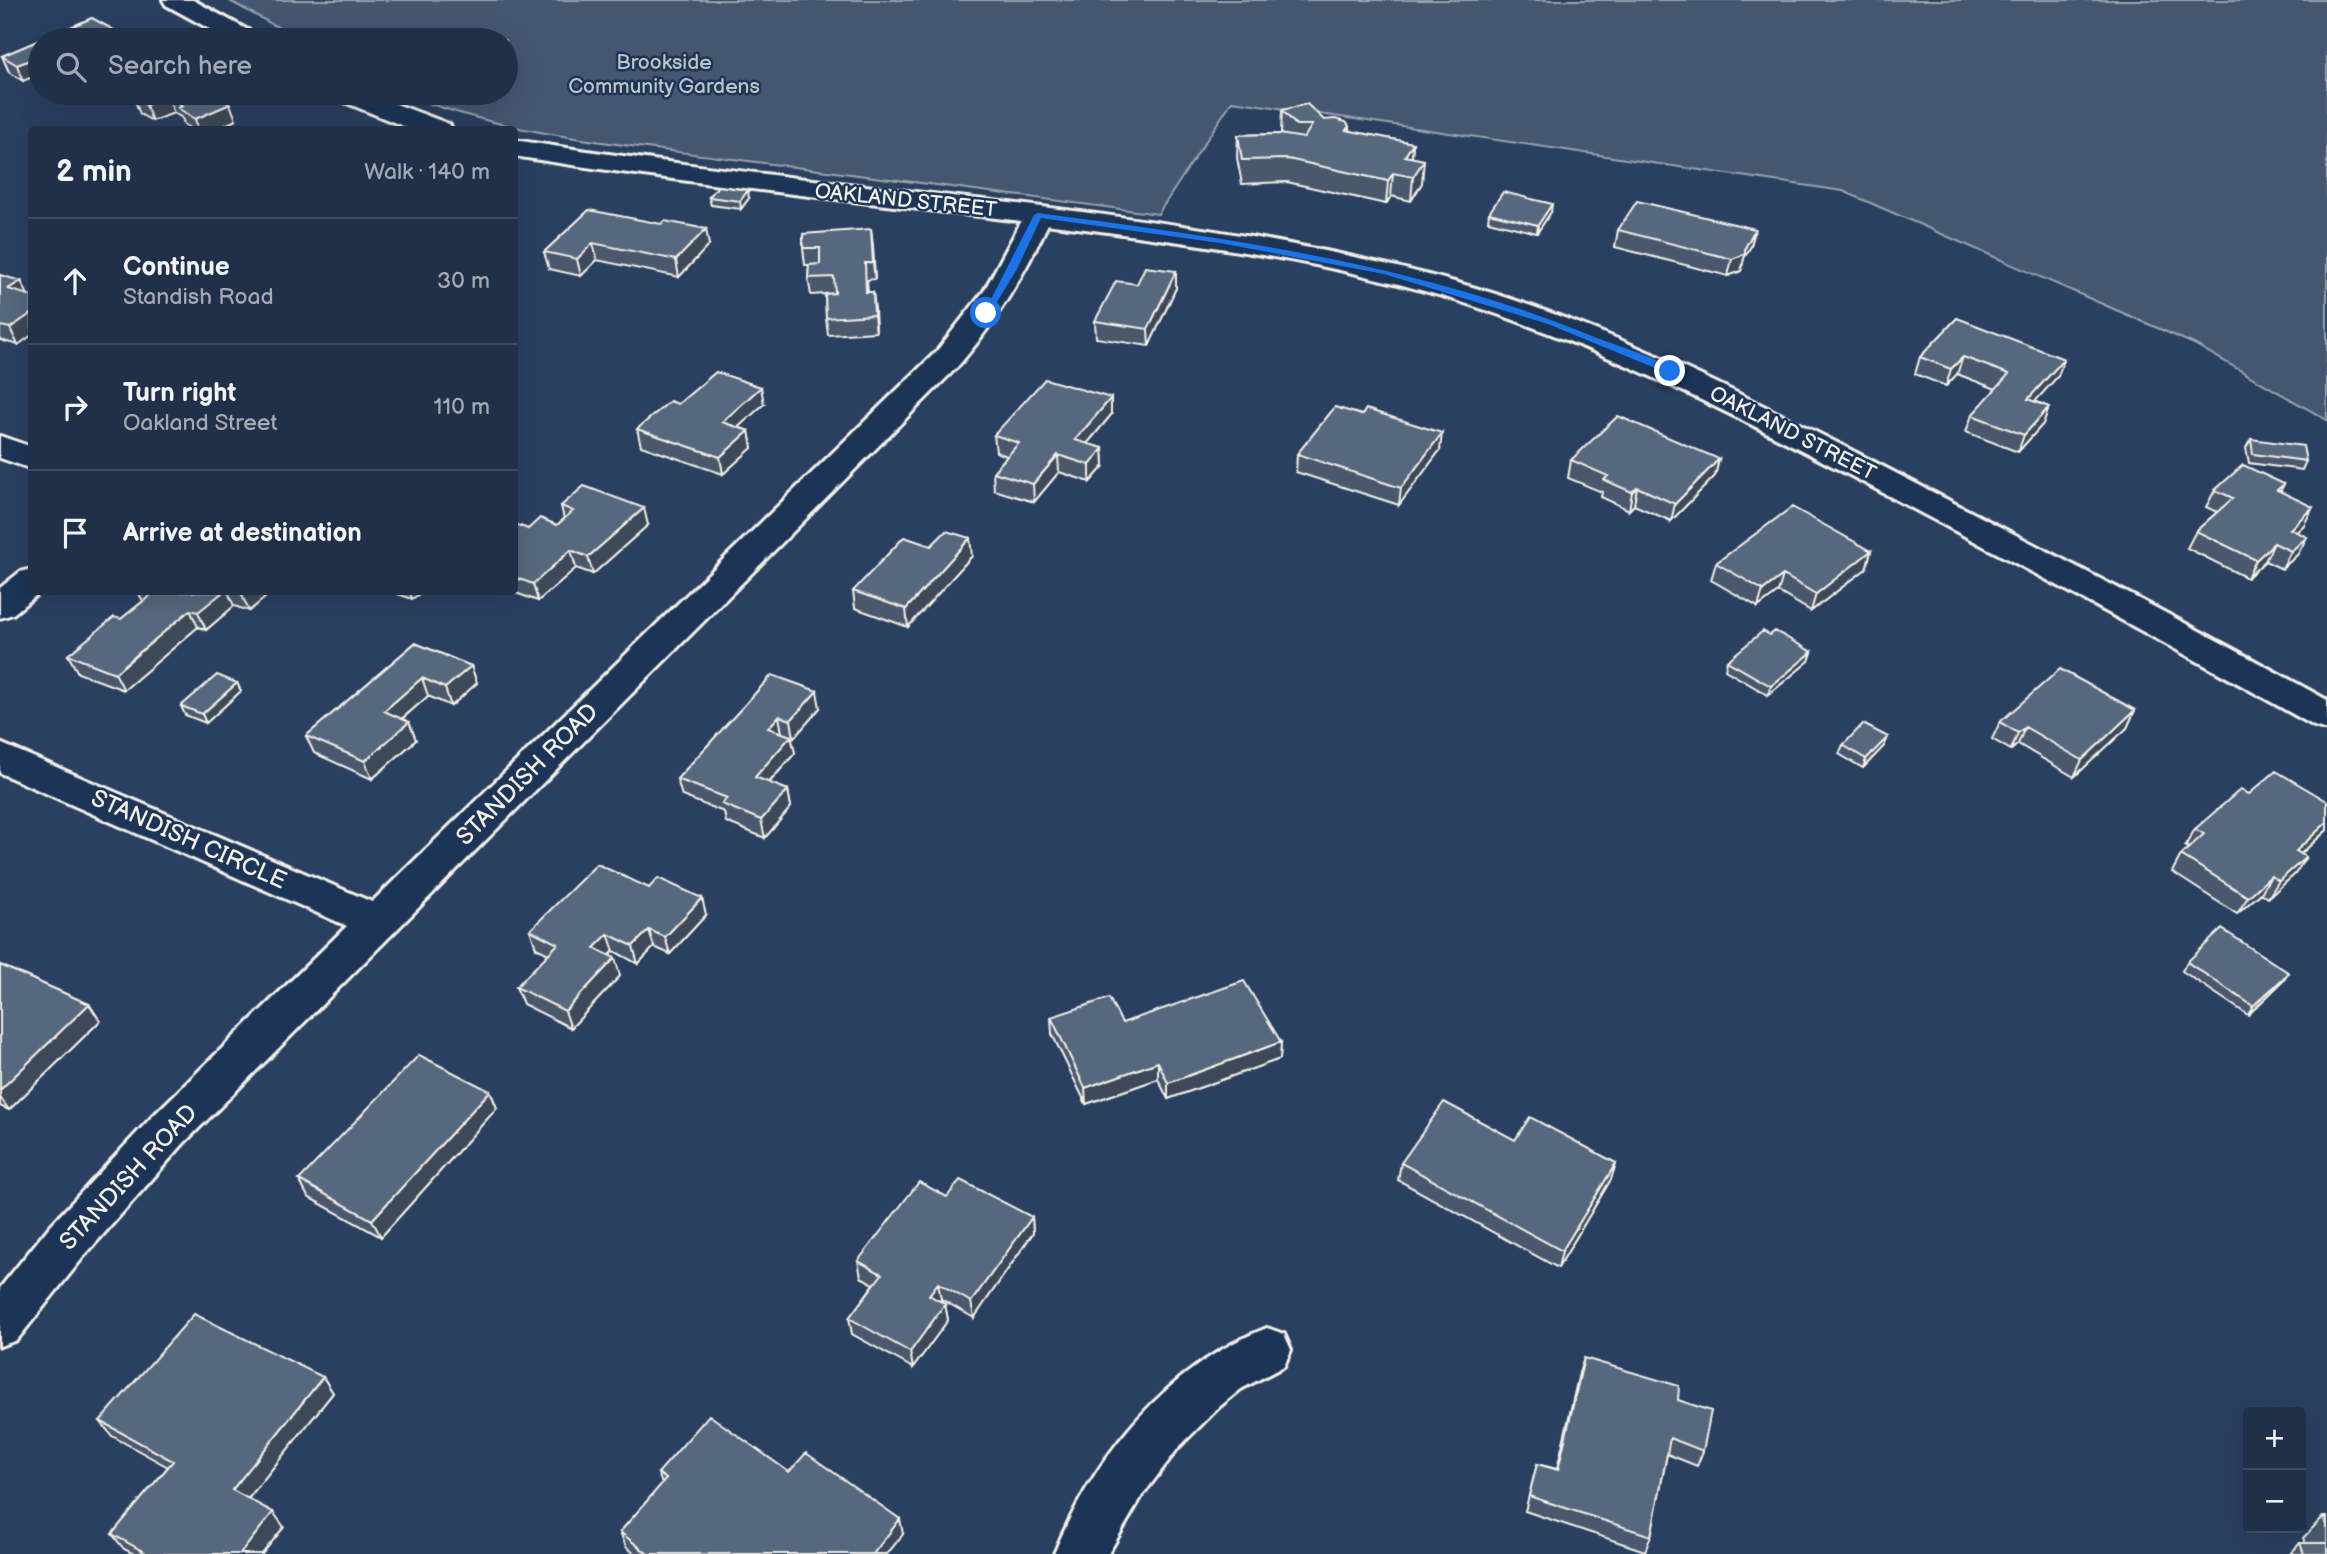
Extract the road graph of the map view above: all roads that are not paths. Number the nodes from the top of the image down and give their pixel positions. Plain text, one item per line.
1 (176, 0) edge
2 (226, 28) edge
3 (373, 105) edge
4 (428, 126) edge
5 (518, 149) edge
6 (1038, 215) junction
7 (0, 446) edge
8 (28, 457) edge
9 (28, 583) edge
10 (0, 606) edge
11 (2327, 717) edge
12 (0, 757) edge
13 (377, 922) junction
14 (0, 1324) edge
15 (1267, 1350) dead end
16 (1080, 1554) edge

1 - 2 street
3 - 4 street
5 - 6 street, OAKLAND STREET
6 - 11 street, OAKLAND STREET
6 - 13 street, STANDISH ROAD
7 - 8 street
9 - 10 street
12 - 13 street, STANDISH CIRCLE
13 - 14 street, STANDISH ROAD
15 - 16 street

